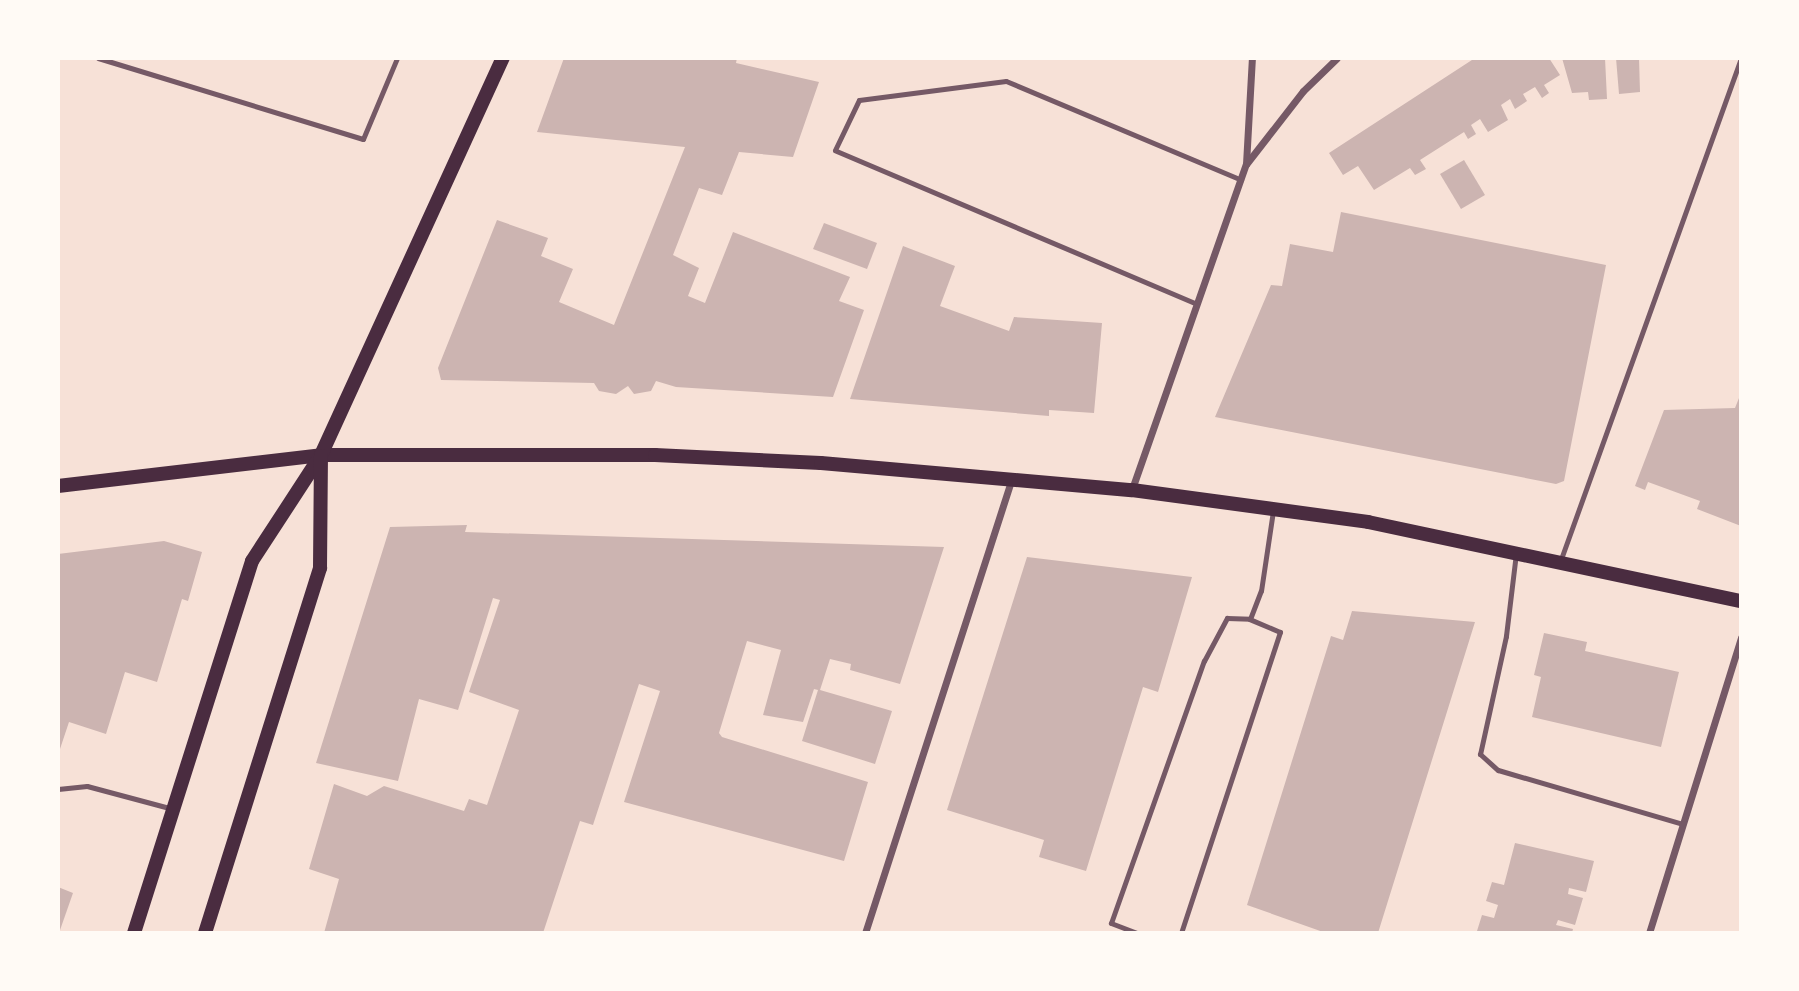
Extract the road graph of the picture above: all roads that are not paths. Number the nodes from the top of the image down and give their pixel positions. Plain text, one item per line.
1 (98, 58) edge
2 (397, 58) edge
3 (503, 58) edge
4 (1252, 58) edge
5 (1337, 58) edge
6 (1741, 58) edge
7 (1246, 164) junction
8 (1241, 180) junction
9 (1197, 304) junction
10 (321, 455) junction
11 (1011, 479) junction
12 (58, 486) edge
13 (1132, 490) junction
14 (1273, 508) junction
15 (1516, 550) junction
16 (1561, 559) junction
17 (1741, 601) edge
18 (1250, 619) junction
19 (1741, 637) edge
20 (58, 789) edge
21 (173, 808) junction
22 (1683, 824) junction
23 (134, 933) edge
24 (205, 933) edge
25 (865, 933) edge
26 (1137, 933) edge
27 (1181, 933) edge
28 (1649, 933) edge

1 - 2 lane
3 - 10 main road
4 - 7 street
5 - 7 street
6 - 16 lane
7 - 8 street
8 - 9 street
8 - 9 lane
9 - 13 street
10 - 11 main road
10 - 12 main road
10 - 21 main road
10 - 24 main road
11 - 13 main road
11 - 25 street
13 - 14 main road
14 - 15 main road
14 - 18 lane
15 - 16 main road
15 - 22 lane
16 - 17 main road
18 - 26 lane
18 - 27 lane
19 - 22 street
20 - 21 lane
21 - 23 main road
22 - 28 street

